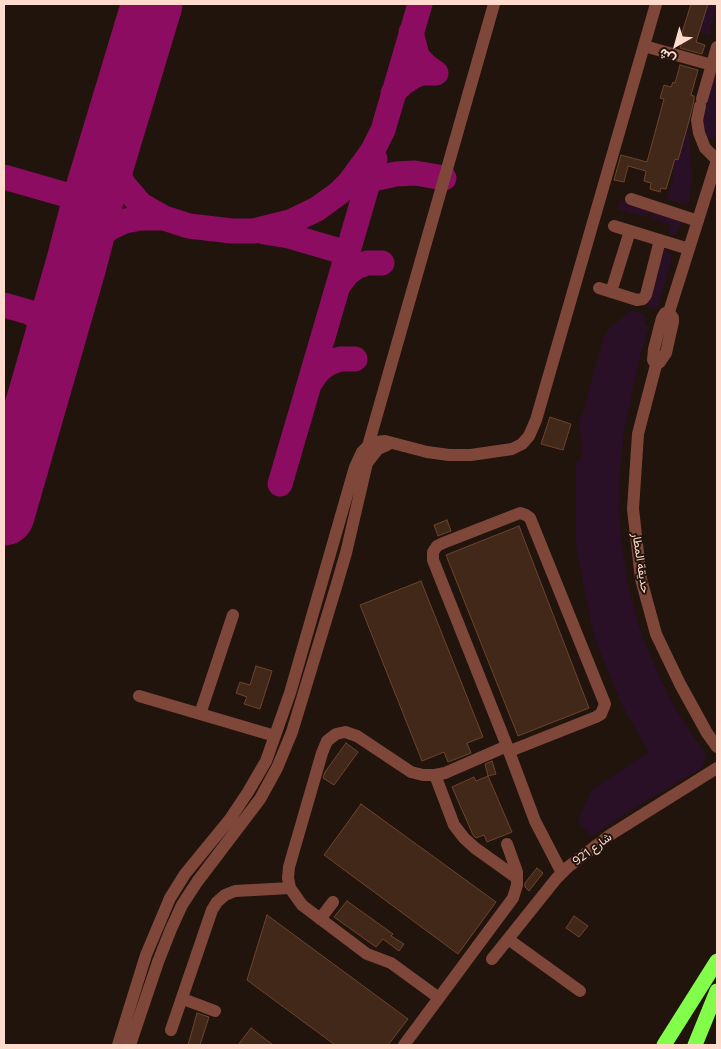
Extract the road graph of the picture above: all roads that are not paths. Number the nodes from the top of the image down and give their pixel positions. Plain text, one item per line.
1 (494, 4) edge
2 (656, 4) edge
3 (644, 46) junction
4 (717, 47) edge
5 (712, 65) junction
6 (717, 160) edge
7 (631, 200) dead end
8 (698, 221) junction
9 (614, 226) dead end
10 (630, 231) junction
11 (660, 240) junction
12 (689, 248) junction
13 (598, 288) dead end
14 (611, 292) junction
15 (394, 442) junction
16 (368, 446) junction
17 (233, 615) dead end
18 (139, 696) dead end
19 (200, 714) junction
20 (275, 736) junction
21 (717, 747) edge
22 (509, 748) junction
23 (717, 768) edge
24 (435, 775) junction
25 (507, 844) dead end
26 (562, 873) junction
27 (518, 878) junction
28 (290, 888) junction
29 (333, 902) dead end
30 (320, 919) junction
31 (508, 939) junction
32 (492, 959) dead end
33 (717, 961) edge
34 (580, 991) dead end
35 (717, 991) edge
36 (439, 998) junction
37 (183, 999) junction
38 (215, 1011) dead end
39 (717, 1014) edge
40 (171, 1030) dead end
41 (118, 1045) edge
42 (130, 1045) edge
43 (404, 1045) edge
44 (664, 1045) edge
45 (695, 1045) edge

1 - 16 street
2 - 3 street
3 - 5 street
3 - 15 street
4 - 5 street, حديقة المطار
5 - 6 street, حديقة المطار
6 - 8 street, حديقة المطار
7 - 8 street
8 - 12 street, حديقة المطار
9 - 10 street
10 - 11 street
10 - 14 street
11 - 12 street
11 - 14 street
12 - 21 street, حديقة المطار
13 - 14 street
15 - 16 street
15 - 42 street
16 - 20 street
17 - 19 street
18 - 19 street
19 - 20 street
20 - 41 street
22 - 22 street
22 - 24 street
22 - 26 street
23 - 26 street, شارع 921
24 - 27 street
24 - 28 street
25 - 27 street
26 - 31 street, شارع 921
27 - 36 street
28 - 30 street
28 - 37 street
29 - 30 street
30 - 36 street
31 - 32 street, شارع 921
31 - 34 street
33 - 44 highway
35 - 45 highway
36 - 43 street
37 - 38 street
37 - 40 street
39 - 45 highway

